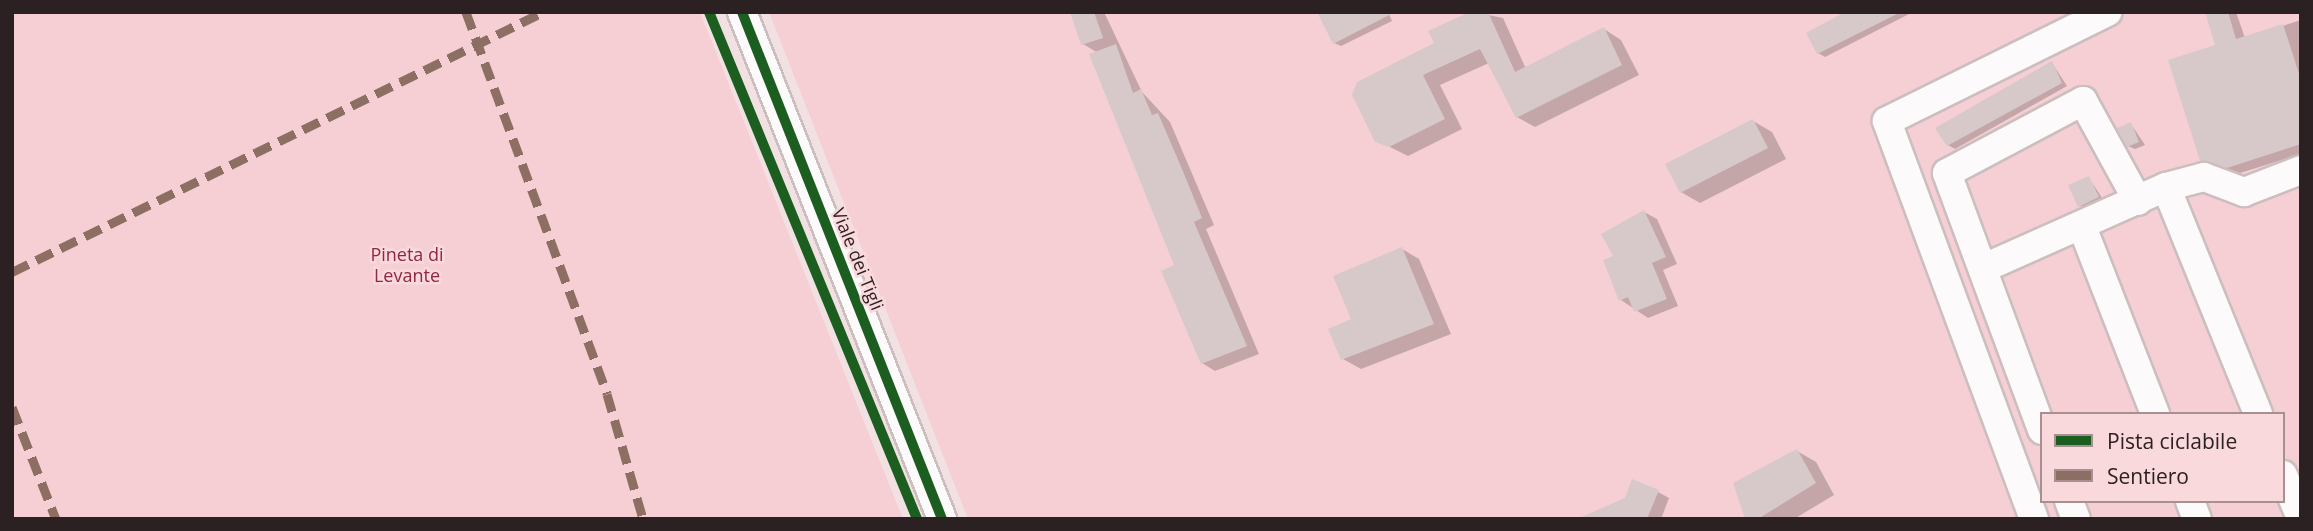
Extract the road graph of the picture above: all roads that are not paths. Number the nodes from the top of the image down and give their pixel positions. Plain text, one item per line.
1 (742, 12) edge
2 (2108, 12) edge
3 (2301, 170) edge
4 (2166, 187) junction
5 (2137, 201) junction
6 (2083, 229) junction
7 (1984, 268) junction
8 (2154, 412) edge
9 (2257, 412) edge
10 (2040, 424) edge
11 (2285, 480) edge
12 (2069, 503) edge
13 (2301, 518) edge
14 (942, 519) edge
15 (2034, 519) edge
16 (2076, 519) edge

1 - 14 street, Viale dei Tigli
2 - 15 street
3 - 4 street
4 - 5 street
4 - 9 street
5 - 6 street
5 - 7 street
6 - 7 street
6 - 8 street
7 - 10 street
11 - 13 street
12 - 16 street

